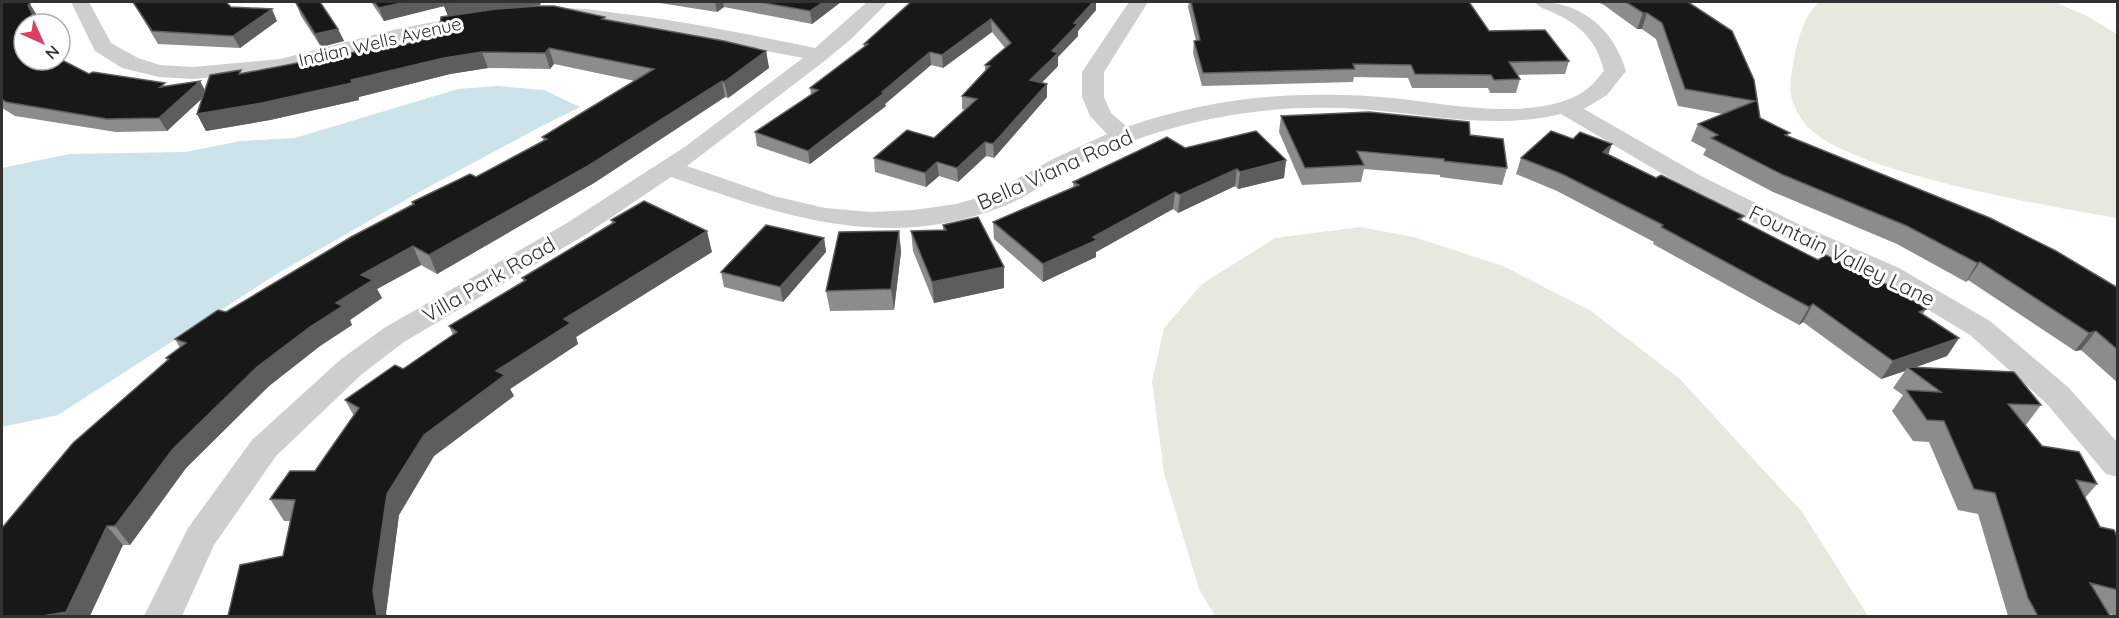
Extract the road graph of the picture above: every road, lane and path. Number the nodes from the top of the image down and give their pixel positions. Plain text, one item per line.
1 (80, 2) edge
2 (878, 2) edge
3 (1138, 2) edge
4 (1545, 2) edge
5 (546, 14) edge
6 (492, 18) edge
7 (820, 55) junction
8 (1565, 107) junction
9 (1125, 137) junction
10 (668, 168) junction
11 (2118, 465) edge
12 (163, 616) edge

1 - 6 street, Indian Wells Avenue
2 - 7 street, Villa Park Road
3 - 9 street
4 - 8 street, Bella Viana Road
5 - 7 street
7 - 10 street, Villa Park Road
8 - 9 street, Bella Viana Road
8 - 11 street, Fountain Valley Lane
9 - 10 street, Bella Viana Road
10 - 12 street, Villa Park Road

